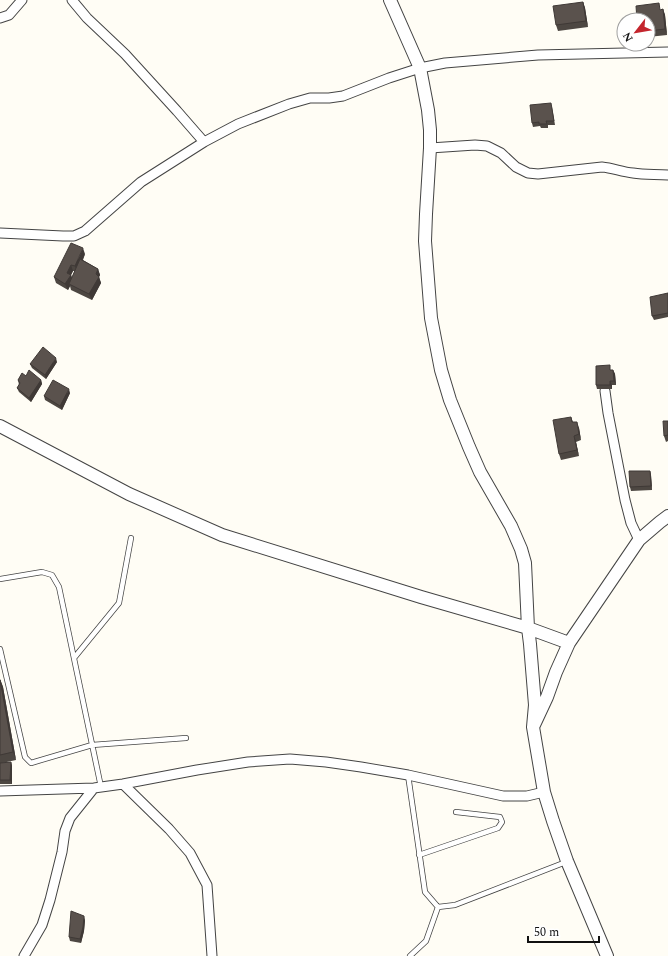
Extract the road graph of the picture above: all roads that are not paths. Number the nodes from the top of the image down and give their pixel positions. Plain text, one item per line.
1 (22, 0) edge
2 (72, 0) edge
3 (390, 0) edge
4 (16, 4) edge
5 (0, 18) edge
6 (668, 52) edge
7 (420, 68) junction
8 (204, 142) junction
9 (430, 148) junction
10 (668, 175) edge
11 (0, 233) edge
12 (605, 391) edge
13 (0, 426) edge
14 (668, 516) edge
15 (131, 538) dead end
16 (639, 540) junction
17 (0, 579) edge
18 (528, 628) junction
19 (569, 643) junction
20 (0, 649) edge
21 (74, 658) junction
22 (533, 727) junction
23 (186, 738) dead end
24 (92, 745) junction
25 (408, 775) junction
26 (123, 784) junction
27 (98, 787) junction
28 (0, 791) edge
29 (544, 792) junction
30 (456, 812) dead end
31 (419, 855) junction
32 (567, 862) junction
33 (438, 907) junction
34 (24, 956) edge
35 (212, 956) edge
36 (410, 956) edge
37 (607, 956) edge

1 - 4 street
2 - 8 street
3 - 7 street
4 - 5 street
6 - 7 street
7 - 8 street
7 - 9 street
8 - 11 street
9 - 10 street
9 - 18 street
12 - 16 street
13 - 18 street
14 - 16 street
15 - 21 lane
16 - 19 street
17 - 21 lane
18 - 19 street
18 - 22 street
19 - 22 street
20 - 24 lane
21 - 24 lane
22 - 29 street
23 - 24 lane
24 - 27 lane
25 - 26 street
25 - 29 street
25 - 31 lane
26 - 27 street
26 - 35 street
27 - 28 street
27 - 34 street
29 - 32 street
30 - 31 lane
31 - 33 lane
32 - 33 lane
32 - 37 street
33 - 36 lane

